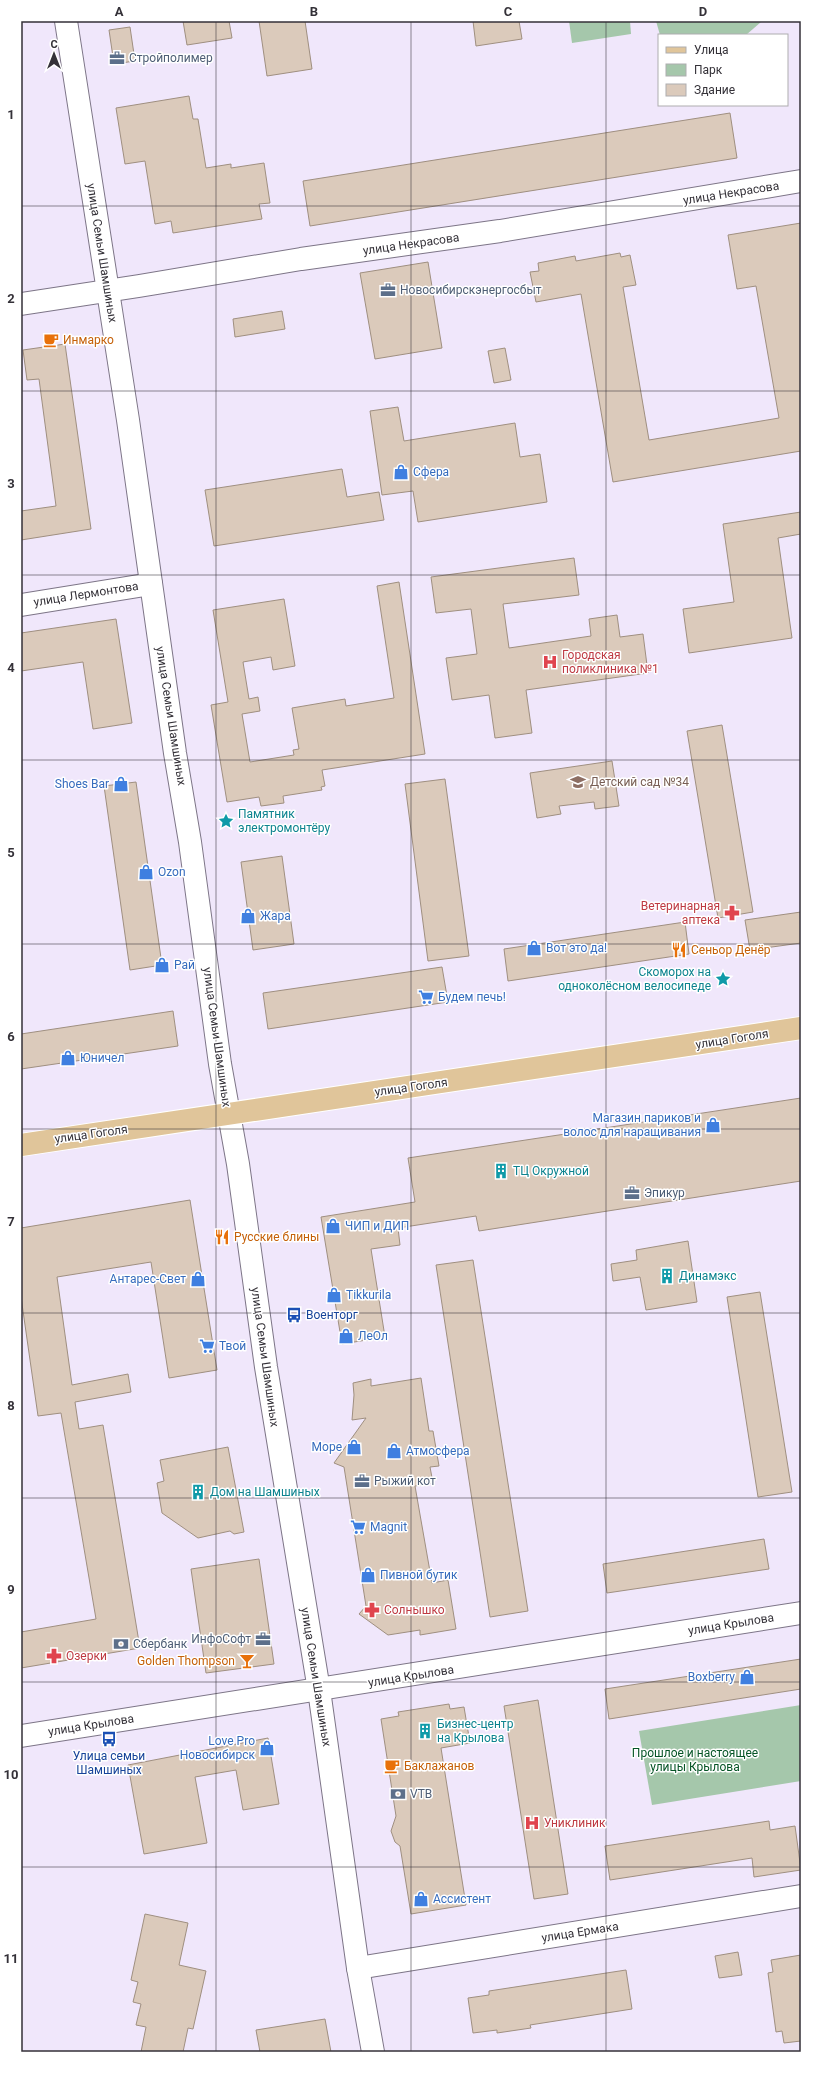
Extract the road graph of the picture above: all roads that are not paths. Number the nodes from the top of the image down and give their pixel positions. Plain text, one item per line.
1 (66, 21) edge
2 (801, 181) edge
3 (107, 290) junction
4 (21, 304) edge
5 (151, 584) junction
6 (21, 605) edge
7 (801, 1028) edge
8 (228, 1114) junction
9 (21, 1145) edge
10 (801, 1613) edge
11 (319, 1690) junction
12 (21, 1736) edge
13 (801, 1896) edge
14 (358, 1968) junction
15 (373, 2052) edge

1 - 3 street, улица Семьи Шамшиных
2 - 3 street, улица Некрасова
3 - 4 street, улица Некрасова
3 - 5 street, улица Семьи Шамшиных
5 - 6 street, улица Лермонтова
5 - 8 street, улица Семьи Шамшиных
7 - 8 main road, улица Гоголя
8 - 9 main road, улица Гоголя
8 - 11 street, улица Семьи Шамшиных
10 - 11 street, улица Крылова
11 - 12 street, улица Крылова
11 - 14 street, улица Семьи Шамшиных
13 - 14 street, улица Ермака
14 - 15 street, улица Семьи Шамшиных

